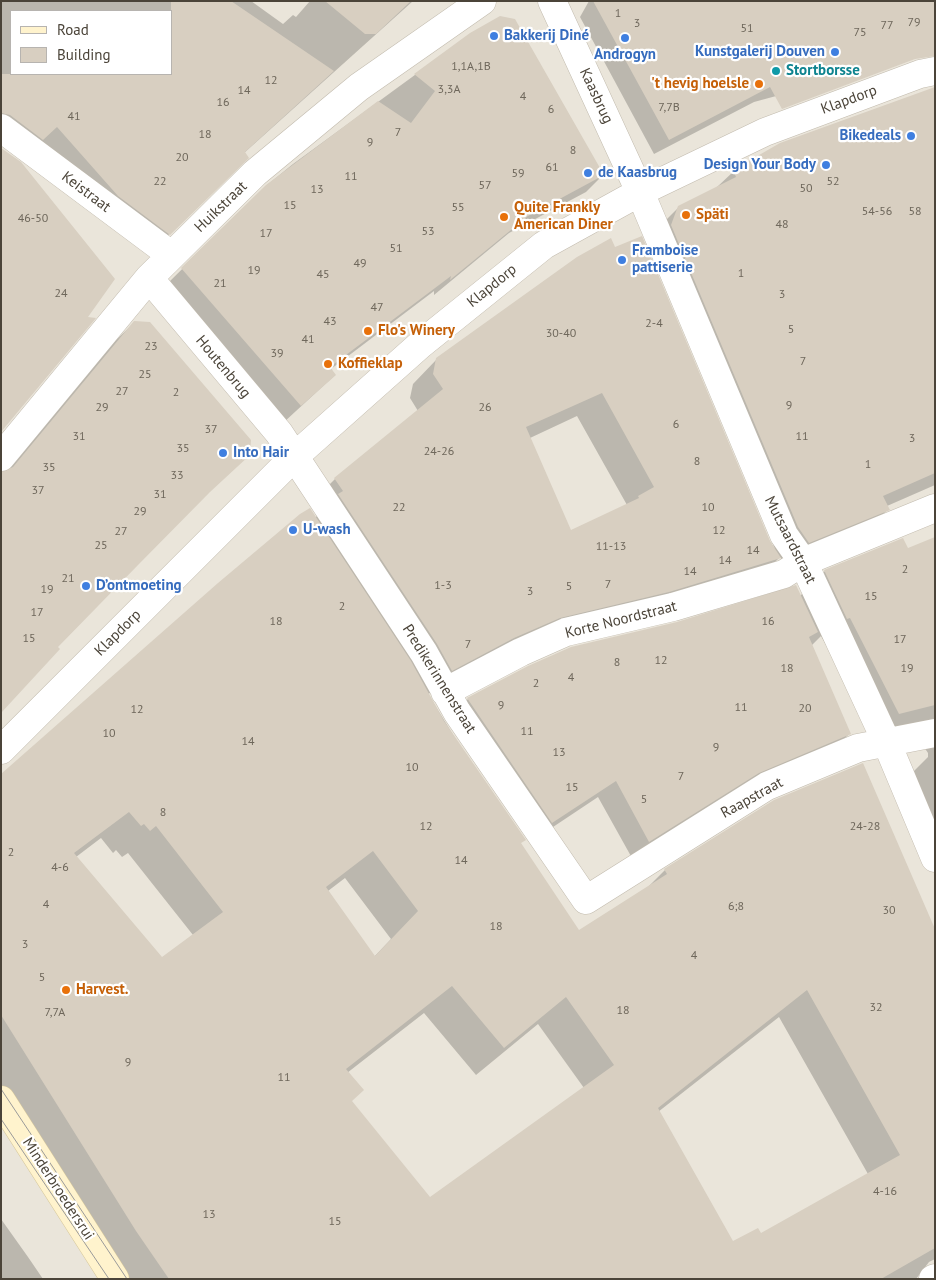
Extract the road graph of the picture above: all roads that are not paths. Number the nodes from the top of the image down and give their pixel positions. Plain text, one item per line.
1 (482, 1) edge
2 (552, 1) edge
3 (935, 71) edge
4 (1, 128) edge
5 (640, 192) junction
6 (171, 255) junction
7 (149, 278) junction
8 (1, 457) edge
9 (294, 458) junction
10 (935, 508) edge
11 (803, 562) junction
12 (445, 692) junction
13 (935, 732) edge
14 (886, 741) junction
15 (1, 750) edge
16 (935, 858) edge
17 (586, 900) joint
18 (1, 1100) edge
19 (115, 1279) edge

1 - 6 street, Huikstraat
2 - 5 street, Kaasbrug
3 - 5 street, Klapdorp
4 - 6 street, Keistraat
5 - 9 street, Klapdorp
5 - 11 street, Mutsaardstraat
6 - 7 street, Huikstraat
7 - 8 street, Huikstraat
7 - 9 street, Houtenbrug
9 - 12 street, Predikerinnenstraat
9 - 15 street, Klapdorp
10 - 11 street, Korte Noordstraat
11 - 12 street, Korte Noordstraat
11 - 14 street, Mutsaardstraat
12 - 17 street, Predikerinnenstraat
13 - 14 street, Raapstraat
14 - 16 street, Mutsaardstraat
14 - 17 street, Raapstraat
18 - 19 street, Minderbroedersrui

